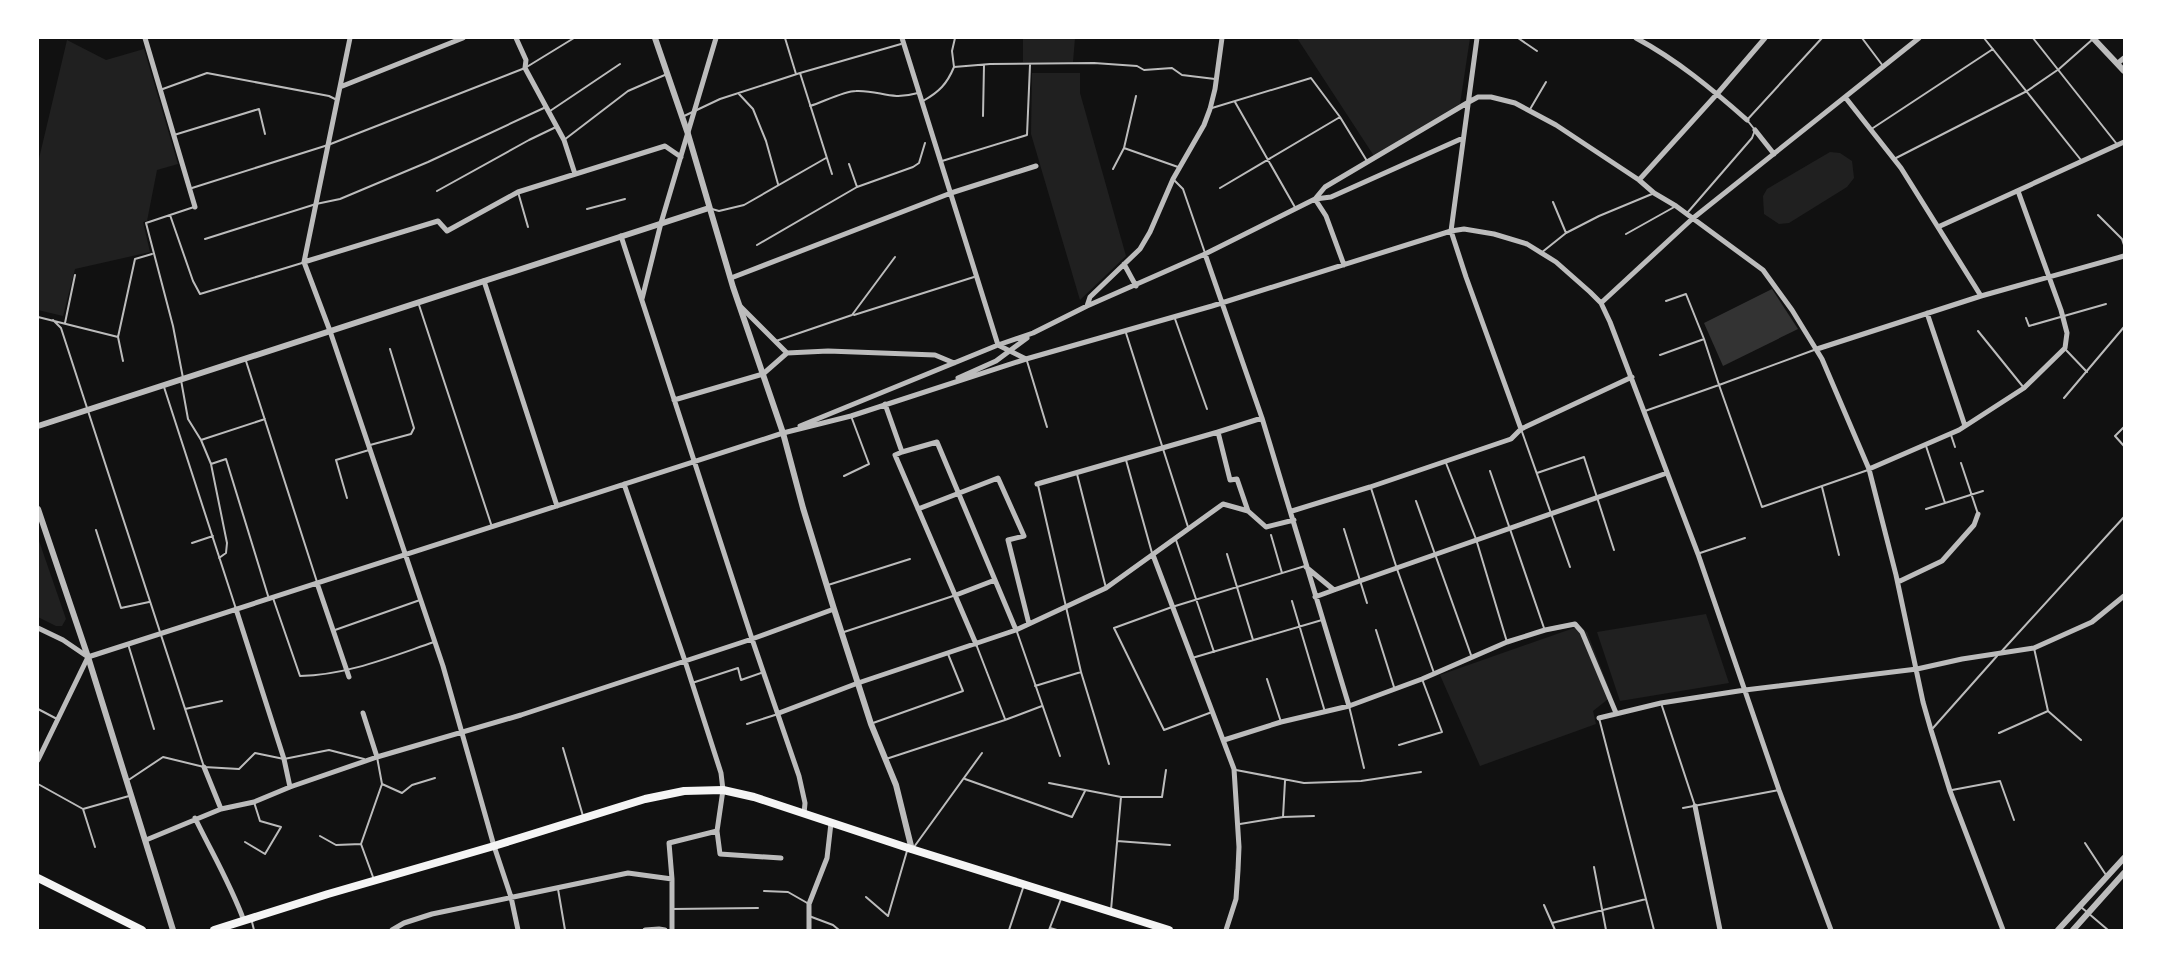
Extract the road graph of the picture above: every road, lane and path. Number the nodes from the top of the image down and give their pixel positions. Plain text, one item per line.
1 (145, 38) edge
2 (350, 38) edge
3 (463, 38) edge
4 (516, 38) edge
5 (574, 38) edge
6 (655, 38) edge
7 (716, 38) edge
8 (748, 38) edge
9 (753, 38) edge
10 (785, 38) edge
11 (955, 38) edge
12 (1222, 38) edge
13 (1477, 38) edge
14 (1518, 38) edge
15 (1636, 38) edge
16 (1765, 38) edge
17 (1822, 38) edge
18 (1862, 38) edge
19 (1918, 38) edge
20 (1984, 38) edge
21 (2033, 38) edge
22 (2093, 38) edge
23 (903, 40) edge
24 (1646, 40) edge
25 (1993, 50) junction
26 (1537, 51) dead end
27 (2124, 58) edge
28 (2118, 63) junction
29 (620, 64) dead end
30 (1030, 64) junction
31 (984, 65) junction
32 (1883, 66) junction
33 (954, 67) junction
34 (525, 68) junction
35 (2059, 69) junction
36 (2124, 71) edge
37 (800, 73) junction
38 (667, 74) junction
39 (796, 74) junction
40 (1215, 79) junction
41 (1546, 82) dead end
42 (340, 87) junction
43 (160, 90) junction
44 (2028, 91) junction
45 (921, 92) junction
46 (739, 94) junction
47 (1718, 94) junction
48 (1136, 96) dead end
49 (1845, 97) junction
50 (337, 100) junction
51 (923, 101) junction
52 (1235, 101) junction
53 (1467, 103) junction
54 (810, 106) junction
55 (548, 109) junction
56 (1210, 109) junction
57 (1529, 111) junction
58 (694, 112) junction
59 (983, 116) dead end
60 (682, 117) junction
61 (1340, 117) junction
62 (1748, 120) junction
63 (557, 127) junction
64 (1755, 130) junction
65 (1870, 130) junction
66 (265, 134) dead end
67 (688, 134) junction
68 (174, 135) junction
69 (1463, 138) junction
70 (564, 140) junction
71 (2124, 142) edge
72 (925, 143) dead end
73 (328, 145) junction
74 (2118, 145) junction
75 (1124, 148) junction
76 (1774, 154) junction
77 (681, 157) junction
78 (826, 158) junction
79 (1268, 159) junction
80 (1893, 159) junction
81 (942, 161) junction
82 (2083, 162) junction
83 (1369, 163) junction
84 (849, 164) dead end
85 (1036, 166) dead end
86 (1180, 168) junction
87 (1113, 169) dead end
88 (575, 174) junction
89 (832, 174) dead end
90 (1173, 179) junction
91 (1639, 180) junction
92 (778, 184) junction
93 (857, 187) junction
94 (1220, 188) dead end
95 (189, 189) junction
96 (437, 191) dead end
97 (2018, 191) junction
98 (518, 192) junction
99 (951, 193) junction
100 (1654, 193) junction
101 (625, 199) dead end
102 (1315, 199) junction
103 (1553, 202) dead end
104 (316, 204) junction
105 (195, 207) joint
106 (1676, 207) junction
107 (709, 208) junction
108 (587, 209) dead end
109 (1296, 209) junction
110 (1686, 214) junction
111 (170, 215) junction
112 (2098, 215) dead end
113 (1692, 219) junction
114 (661, 223) junction
115 (528, 227) dead end
116 (1938, 227) junction
117 (1451, 231) junction
118 (1566, 233) junction
119 (1626, 234) dead end
120 (621, 236) junction
121 (206, 239) dead end
122 (757, 245) dead end
123 (2124, 245) edge
124 (1541, 253) junction
125 (153, 254) junction
126 (1205, 254) junction
127 (895, 256) dead end
128 (2124, 256) edge
129 (304, 262) junction
130 (1124, 264) junction
131 (1344, 265) junction
132 (75, 274) dead end
133 (977, 276) junction
134 (2050, 277) junction
135 (731, 278) junction
136 (484, 281) junction
137 (1136, 286) junction
138 (1981, 296) junction
139 (642, 301) junction
140 (1666, 301) dead end
141 (418, 302) junction
142 (1223, 303) junction
143 (1601, 303) junction
144 (2106, 304) dead end
145 (739, 306) junction
146 (1087, 306) junction
147 (1927, 313) junction
148 (852, 315) junction
149 (1174, 316) junction
150 (38, 317) edge
151 (2062, 317) junction
152 (2026, 318) dead end
153 (53, 320) junction
154 (65, 323) junction
155 (2124, 327) edge
156 (1125, 330) junction
157 (330, 331) junction
158 (1978, 331) dead end
159 (1034, 333) junction
160 (118, 337) junction
161 (1704, 339) junction
162 (774, 341) junction
163 (998, 345) junction
164 (2065, 348) junction
165 (390, 349) dead end
166 (1817, 349) junction
167 (1010, 351) junction
168 (787, 353) junction
169 (1660, 355) dead end
170 (246, 358) junction
171 (1026, 358) junction
172 (123, 361) dead end
173 (954, 363) junction
174 (2087, 372) junction
175 (763, 374) junction
176 (1632, 377) junction
177 (182, 379) junction
178 (948, 384) junction
179 (163, 385) junction
180 (1719, 385) junction
181 (2024, 388) junction
182 (2064, 398) dead end
183 (674, 400) junction
184 (885, 404) junction
185 (86, 410) junction
186 (1207, 410) dead end
187 (1645, 411) junction
188 (851, 416) junction
189 (1262, 418) junction
190 (265, 419) junction
191 (38, 426) edge
192 (1965, 426) junction
193 (1047, 427) dead end
194 (2124, 427) edge
195 (1521, 429) junction
196 (1218, 432) junction
197 (783, 433) junction
198 (1951, 434) junction
199 (201, 440) junction
200 (1926, 444) junction
201 (2124, 446) edge
202 (1955, 447) dead end
203 (369, 448) junction
204 (1163, 449) junction
205 (902, 452) junction
206 (1126, 459) junction
207 (694, 462) junction
208 (1446, 462) junction
209 (1961, 463) dead end
210 (211, 464) junction
211 (1869, 469) junction
212 (1490, 471) dead end
213 (1077, 473) junction
214 (1537, 473) junction
215 (1667, 473) junction
216 (844, 476) dead end
217 (624, 484) junction
218 (1037, 484) joint
219 (1370, 487) junction
220 (1822, 487) junction
221 (1983, 491) dead end
222 (958, 493) junction
223 (1972, 494) junction
224 (348, 498) dead end
225 (1595, 498) junction
226 (1416, 501) dead end
227 (1945, 503) junction
228 (557, 506) junction
229 (38, 509) edge
230 (918, 509) junction
231 (1926, 509) dead end
232 (1248, 511) junction
233 (1292, 511) junction
234 (1552, 512) junction
235 (1978, 514) joint
236 (2124, 517) edge
237 (1294, 519) junction
238 (492, 527) junction
239 (1344, 529) dead end
240 (1510, 529) junction
241 (96, 530) dead end
242 (1188, 530) junction
243 (1271, 535) dead end
244 (213, 536) junction
245 (1745, 538) dead end
246 (1476, 539) junction
247 (1176, 540) junction
248 (192, 543) dead end
249 (1614, 550) dead end
250 (1227, 554) dead end
251 (1698, 554) junction
252 (405, 555) junction
253 (1153, 555) junction
254 (1437, 555) junction
255 (1839, 555) dead end
256 (219, 558) junction
257 (910, 559) dead end
258 (1305, 566) junction
259 (1570, 567) dead end
260 (1397, 569) junction
261 (1282, 573) junction
262 (995, 580) junction
263 (1360, 582) junction
264 (1898, 582) junction
265 (317, 583) junction
266 (828, 585) junction
267 (1236, 587) junction
268 (1106, 588) junction
269 (1334, 590) junction
270 (956, 595) junction
271 (2124, 596) edge
272 (1315, 597) junction
273 (271, 598) junction
274 (1196, 599) junction
275 (420, 600) junction
276 (1292, 601) dead end
277 (149, 602) junction
278 (1367, 603) dead end
279 (1066, 606) junction
280 (1172, 607) junction
281 (236, 609) junction
282 (834, 609) junction
283 (1322, 620) junction
284 (1029, 624) junction
285 (1299, 627) junction
286 (38, 628) edge
287 (1016, 630) junction
288 (1376, 630) dead end
289 (1545, 630) junction
290 (333, 631) junction
291 (843, 632) junction
292 (159, 634) junction
293 (752, 639) junction
294 (1253, 640) junction
295 (435, 642) junction
296 (1507, 642) junction
297 (128, 644) junction
298 (976, 644) junction
299 (2034, 648) junction
300 (1214, 652) junction
301 (948, 654) junction
302 (1998, 654) junction
303 (88, 657) junction
304 (1472, 657) junction
305 (1192, 658) junction
306 (685, 660) junction
307 (1917, 669) junction
308 (347, 670) junction
309 (764, 672) junction
310 (1081, 672) junction
311 (1434, 673) junction
312 (349, 677) dead end
313 (1267, 679) dead end
314 (1422, 679) junction
315 (692, 683) junction
316 (858, 683) junction
317 (1035, 686) junction
318 (1395, 688) junction
319 (1745, 690) junction
320 (222, 701) dead end
321 (1661, 703) junction
322 (1042, 706) junction
323 (1349, 706) junction
324 (38, 709) edge
325 (185, 709) junction
326 (1213, 711) junction
327 (2048, 711) junction
328 (1325, 712) junction
329 (363, 713) dead end
330 (779, 713) junction
331 (1616, 713) junction
332 (1599, 718) joint
333 (57, 719) junction
334 (1005, 720) junction
335 (1281, 722) junction
336 (747, 724) dead end
337 (871, 724) junction
338 (154, 729) dead end
339 (1931, 730) junction
340 (462, 732) junction
341 (2000, 734) dead end
342 (1224, 740) junction
343 (2081, 740) dead end
344 (1399, 745) dead end
345 (563, 748) dead end
346 (982, 753) dead end
347 (1060, 756) dead end
348 (377, 757) junction
349 (38, 759) edge
350 (284, 759) junction
351 (368, 760) junction
352 (886, 760) junction
353 (1109, 764) dead end
354 (204, 767) junction
355 (1364, 768) dead end
356 (1234, 769) junction
357 (1166, 770) dead end
358 (1421, 772) dead end
359 (435, 778) dead end
360 (965, 778) junction
361 (1285, 779) junction
362 (127, 781) junction
363 (1049, 783) dead end
364 (38, 784) edge
365 (382, 784) junction
366 (290, 787) junction
367 (723, 790) junction
368 (1085, 790) junction
369 (1779, 790) junction
370 (1950, 791) junction
371 (131, 796) junction
372 (1121, 797) junction
373 (254, 802) junction
374 (1695, 806) junction
375 (1683, 808) dead end
376 (83, 809) junction
377 (221, 809) junction
378 (804, 814) junction
379 (1314, 816) dead end
380 (1283, 817) junction
381 (195, 818) junction
382 (583, 818) junction
383 (2014, 820) dead end
384 (831, 824) junction
385 (1237, 824) junction
386 (717, 831) junction
387 (320, 836) dead end
388 (146, 840) junction
389 (1117, 841) junction
390 (245, 842) dead end
391 (2085, 843) dead end
392 (361, 844) junction
393 (1170, 845) dead end
394 (494, 846) junction
395 (94, 848) dead end
396 (910, 849) junction
397 (781, 858) dead end
398 (2124, 858) edge
399 (1594, 867) dead end
400 (2124, 873) edge
401 (2108, 877) junction
402 (38, 878) edge
403 (672, 879) junction
404 (374, 880) junction
405 (1024, 886) junction
406 (558, 887) junction
407 (764, 891) dead end
408 (1062, 896) junction
409 (511, 897) junction
410 (866, 897) dead end
411 (1646, 899) junction
412 (809, 904) junction
413 (1544, 905) dead end
414 (2081, 907) junction
415 (758, 908) dead end
416 (672, 909) junction
417 (1602, 911) junction
418 (1111, 912) junction
419 (2088, 913) junction
420 (809, 916) junction
421 (248, 919) junction
422 (404, 923) junction
423 (1552, 923) junction
424 (1141, 926) edge
425 (1050, 929) edge
426 (142, 930) edge
427 (173, 930) edge
428 (213, 930) edge
429 (254, 930) edge
430 (392, 930) edge
431 (406, 930) edge
432 (518, 930) edge
433 (565, 930) edge
434 (645, 930) edge
435 (665, 930) edge
436 (672, 930) edge
437 (809, 930) edge
438 (838, 930) edge
439 (1009, 930) edge
440 (1057, 930) edge
441 (1169, 930) edge
442 (1226, 930) edge
443 (1555, 930) edge
444 (1606, 930) edge
445 (1654, 930) edge
446 (1720, 930) edge
447 (1831, 930) edge
448 (2003, 930) edge
449 (2058, 930) edge
450 (2073, 930) edge
451 (2108, 930) edge

1 - 43 street
2 - 42 street
3 - 42 street
4 - 34 street
5 - 34 lane
6 - 38 street
7 - 58 street
8 - 9 lane
10 - 39 lane
11 - 33 lane
12 - 40 street
13 - 53 street
14 - 26 lane
15 - 24 street
16 - 47 street
17 - 62 lane
18 - 32 lane
19 - 32 street
20 - 25 lane
21 - 35 lane
22 - 28 street
22 - 35 lane
23 - 37 lane
23 - 45 street
24 - 47 street
25 - 44 lane
25 - 65 lane
27 - 28 street
28 - 36 street
29 - 55 lane
30 - 31 lane
30 - 40 lane
30 - 81 lane
31 - 33 lane
31 - 59 lane
32 - 49 street
33 - 51 lane
34 - 55 street
34 - 73 lane
35 - 44 lane
35 - 74 lane
37 - 39 lane
37 - 54 lane
38 - 60 street
38 - 70 lane
39 - 46 lane
40 - 56 street
41 - 57 lane
42 - 50 street
43 - 50 lane
43 - 68 street
44 - 80 lane
44 - 82 lane
45 - 51 street
45 - 54 lane
46 - 58 lane
46 - 92 lane
47 - 62 street
47 - 91 street
48 - 75 lane
49 - 65 street
49 - 76 street
50 - 73 street
51 - 81 street
52 - 56 lane
52 - 61 lane
52 - 79 lane
53 - 57 street
53 - 69 street
53 - 83 street
54 - 78 lane
55 - 63 street
55 - 104 lane
56 - 86 street
57 - 91 street
58 - 60 lane
58 - 67 street
60 - 67 street
61 - 79 lane
61 - 83 lane
62 - 64 lane
63 - 70 street
63 - 96 lane
64 - 76 street
64 - 110 lane
65 - 80 street
66 - 68 lane
67 - 77 street
67 - 107 street
68 - 95 street
69 - 102 street
69 - 117 street
70 - 88 street
71 - 74 street
72 - 93 lane
73 - 95 lane
73 - 104 street
74 - 82 street
75 - 86 lane
75 - 87 lane
76 - 113 street
77 - 88 street
77 - 114 street
78 - 89 lane
78 - 92 lane
79 - 94 lane
79 - 109 lane
80 - 116 street
81 - 99 street
82 - 97 street
83 - 102 street
84 - 93 lane
85 - 99 street
86 - 90 street
88 - 98 street
90 - 126 lane
90 - 130 street
91 - 100 street
92 - 107 lane
93 - 122 lane
95 - 105 street
97 - 116 street
97 - 134 street
98 - 115 lane
98 - 129 street
99 - 133 street
99 - 135 street
100 - 106 street
100 - 118 lane
101 - 108 lane
102 - 109 street
102 - 131 street
103 - 118 lane
104 - 121 lane
104 - 129 street
105 - 111 lane
106 - 110 street
106 - 119 lane
107 - 114 street
107 - 135 street
109 - 126 street
110 - 113 street
111 - 125 lane
111 - 129 lane
112 - 123 lane
113 - 143 street
113 - 166 street
114 - 120 street
114 - 139 street
116 - 138 street
117 - 124 street
117 - 131 street
117 - 195 street
118 - 124 lane
120 - 136 street
120 - 139 street
124 - 143 street
125 - 160 lane
125 - 177 lane
126 - 137 street
126 - 142 street
127 - 148 lane
128 - 134 street
129 - 157 street
130 - 137 street
130 - 146 street
131 - 142 street
132 - 154 lane
133 - 148 lane
133 - 163 street
134 - 138 street
134 - 151 street
135 - 145 street
136 - 141 street
136 - 228 street
137 - 146 street
138 - 147 street
139 - 183 street
140 - 161 lane
141 - 157 street
141 - 238 lane
142 - 149 street
142 - 189 street
143 - 176 street
144 - 151 lane
145 - 162 street
145 - 175 street
146 - 159 street
147 - 166 street
147 - 192 street
148 - 162 lane
149 - 156 street
149 - 186 lane
150 - 153 lane
151 - 152 lane
151 - 164 street
153 - 154 lane
153 - 185 lane
154 - 160 lane
155 - 174 lane
156 - 171 street
156 - 204 lane
157 - 170 street
157 - 203 street
158 - 181 lane
159 - 163 street
159 - 167 street
160 - 172 lane
161 - 169 lane
161 - 180 lane
162 - 168 street
163 - 167 street
163 - 173 street
164 - 174 lane
164 - 181 street
165 - 203 lane
166 - 180 lane
166 - 211 street
167 - 171 street
167 - 178 street
168 - 173 street
168 - 175 street
170 - 177 street
170 - 190 lane
171 - 178 street
171 - 193 lane
173 - 197 street
174 - 182 lane
175 - 183 street
175 - 197 street
176 - 187 street
176 - 195 street
177 - 179 street
177 - 199 lane
178 - 184 street
179 - 185 street
179 - 244 lane
180 - 187 lane
180 - 220 lane
181 - 192 street
183 - 207 street
184 - 188 street
184 - 205 street
185 - 191 street
185 - 277 lane
187 - 215 street
188 - 197 street
188 - 216 lane
189 - 196 street
189 - 233 street
190 - 199 lane
190 - 265 lane
192 - 198 street
194 - 201 lane
195 - 208 street
195 - 214 lane
196 - 204 street
196 - 232 street
197 - 207 street
197 - 266 street
198 - 200 street
198 - 202 lane
199 - 210 lane
200 - 211 street
200 - 227 lane
203 - 224 lane
203 - 252 street
204 - 206 street
204 - 242 lane
205 - 222 street
205 - 230 street
206 - 213 street
206 - 253 lane
207 - 217 street
207 - 293 street
208 - 219 street
208 - 246 lane
209 - 223 lane
210 - 256 lane
210 - 273 lane
211 - 220 lane
211 - 264 street
212 - 240 lane
213 - 218 street
213 - 268 lane
214 - 225 lane
214 - 234 lane
215 - 225 street
215 - 251 street
217 - 228 street
217 - 306 street
218 - 279 lane
219 - 233 street
219 - 260 lane
220 - 255 lane
221 - 223 lane
222 - 230 street
222 - 262 street
222 - 284 street
223 - 227 lane
223 - 235 lane
225 - 234 street
225 - 249 lane
226 - 254 lane
227 - 231 lane
228 - 238 street
229 - 303 street
230 - 270 street
232 - 237 street
232 - 242 street
233 - 237 street
234 - 240 street
234 - 259 lane
235 - 264 street
236 - 302 lane
237 - 258 street
238 - 252 street
239 - 263 lane
240 - 246 street
240 - 289 lane
241 - 277 lane
242 - 247 street
243 - 261 lane
244 - 248 lane
244 - 256 lane
245 - 251 lane
246 - 254 street
246 - 296 lane
247 - 253 street
247 - 274 lane
250 - 267 lane
251 - 319 street
252 - 265 street
252 - 275 street
253 - 268 street
253 - 280 street
254 - 260 street
254 - 304 lane
256 - 281 lane
257 - 266 lane
258 - 261 lane
258 - 269 street
258 - 272 street
260 - 263 street
260 - 311 lane
261 - 267 lane
262 - 270 street
262 - 287 street
263 - 269 street
263 - 278 lane
264 - 307 street
265 - 273 street
265 - 290 street
266 - 282 street
267 - 274 lane
267 - 294 lane
268 - 279 street
269 - 272 street
270 - 291 lane
270 - 298 street
271 - 299 street
272 - 283 street
273 - 281 street
273 - 308 lane
274 - 280 lane
274 - 300 lane
275 - 290 lane
275 - 295 street
276 - 285 lane
277 - 292 lane
279 - 284 street
279 - 310 lane
280 - 305 street
280 - 326 lane
281 - 292 street
281 - 350 street
282 - 291 street
282 - 293 street
283 - 285 lane
283 - 323 street
284 - 287 street
285 - 294 lane
285 - 328 lane
286 - 303 street
287 - 298 street
287 - 317 lane
288 - 318 lane
289 - 296 street
289 - 331 street
290 - 308 street
291 - 316 street
292 - 297 street
292 - 325 lane
293 - 306 street
293 - 309 street
294 - 300 lane
295 - 308 lane
295 - 340 street
296 - 304 street
297 - 303 street
297 - 338 lane
298 - 301 street
298 - 334 lane
299 - 302 street
299 - 327 lane
300 - 305 lane
301 - 316 street
301 - 337 lane
302 - 307 street
302 - 339 lane
303 - 333 street
303 - 362 street
304 - 311 street
305 - 326 street
306 - 315 street
306 - 340 street
307 - 319 street
307 - 339 street
308 - 312 street
309 - 315 lane
309 - 330 street
310 - 317 lane
310 - 353 lane
311 - 314 street
313 - 335 lane
314 - 318 street
314 - 344 lane
315 - 367 street
316 - 330 street
316 - 337 street
317 - 322 lane
318 - 323 street
319 - 321 street
319 - 369 street
320 - 325 lane
321 - 331 street
321 - 374 lane
322 - 334 lane
322 - 347 lane
323 - 328 street
323 - 355 lane
324 - 333 lane
325 - 354 lane
326 - 342 street
327 - 341 lane
327 - 343 lane
328 - 335 street
329 - 348 street
330 - 336 lane
330 - 378 street
331 - 332 street
332 - 411 lane
333 - 349 street
334 - 352 lane
335 - 342 street
337 - 352 street
339 - 370 street
340 - 348 street
340 - 394 street
342 - 356 street
345 - 382 lane
346 - 360 lane
348 - 351 street
348 - 365 lane
350 - 351 lane
350 - 354 lane
350 - 366 street
351 - 366 street
352 - 396 street
354 - 362 lane
354 - 377 street
356 - 361 lane
356 - 385 street
357 - 372 lane
358 - 361 lane
359 - 365 lane
360 - 368 lane
360 - 396 lane
361 - 380 lane
362 - 371 street
363 - 368 lane
364 - 376 lane
365 - 392 lane
366 - 373 street
367 - 378 main road
367 - 382 main road
367 - 386 street
368 - 372 lane
369 - 374 lane
369 - 447 street
370 - 383 lane
370 - 448 street
371 - 376 lane
371 - 388 street
372 - 389 lane
373 - 377 street
373 - 390 lane
374 - 375 lane
374 - 446 street
376 - 395 lane
377 - 381 street
378 - 384 main road
379 - 380 lane
380 - 385 lane
381 - 388 street
381 - 421 street
382 - 394 main road
384 - 396 main road
384 - 412 street
385 - 442 street
386 - 397 street
386 - 403 street
387 - 392 lane
388 - 427 street
389 - 393 lane
389 - 418 lane
391 - 401 lane
392 - 404 lane
394 - 404 main road
394 - 409 street
396 - 405 main road
396 - 410 lane
398 - 401 street
399 - 417 lane
400 - 419 street
401 - 414 street
402 - 426 main road
403 - 406 street
403 - 416 street
404 - 421 main road
405 - 408 main road
405 - 439 lane
406 - 409 street
406 - 433 lane
407 - 412 lane
408 - 418 main road
408 - 425 lane
409 - 422 street
409 - 432 street
411 - 417 lane
411 - 445 lane
412 - 420 street
413 - 423 lane
414 - 419 lane
414 - 449 street
415 - 416 lane
416 - 436 street
417 - 423 lane
417 - 444 lane
418 - 424 main road
419 - 450 street
419 - 451 lane
420 - 437 street
420 - 438 lane
421 - 428 main road
421 - 429 lane
422 - 430 street
422 - 431 street
423 - 443 lane
424 - 441 main road
425 - 440 lane
434 - 435 street

